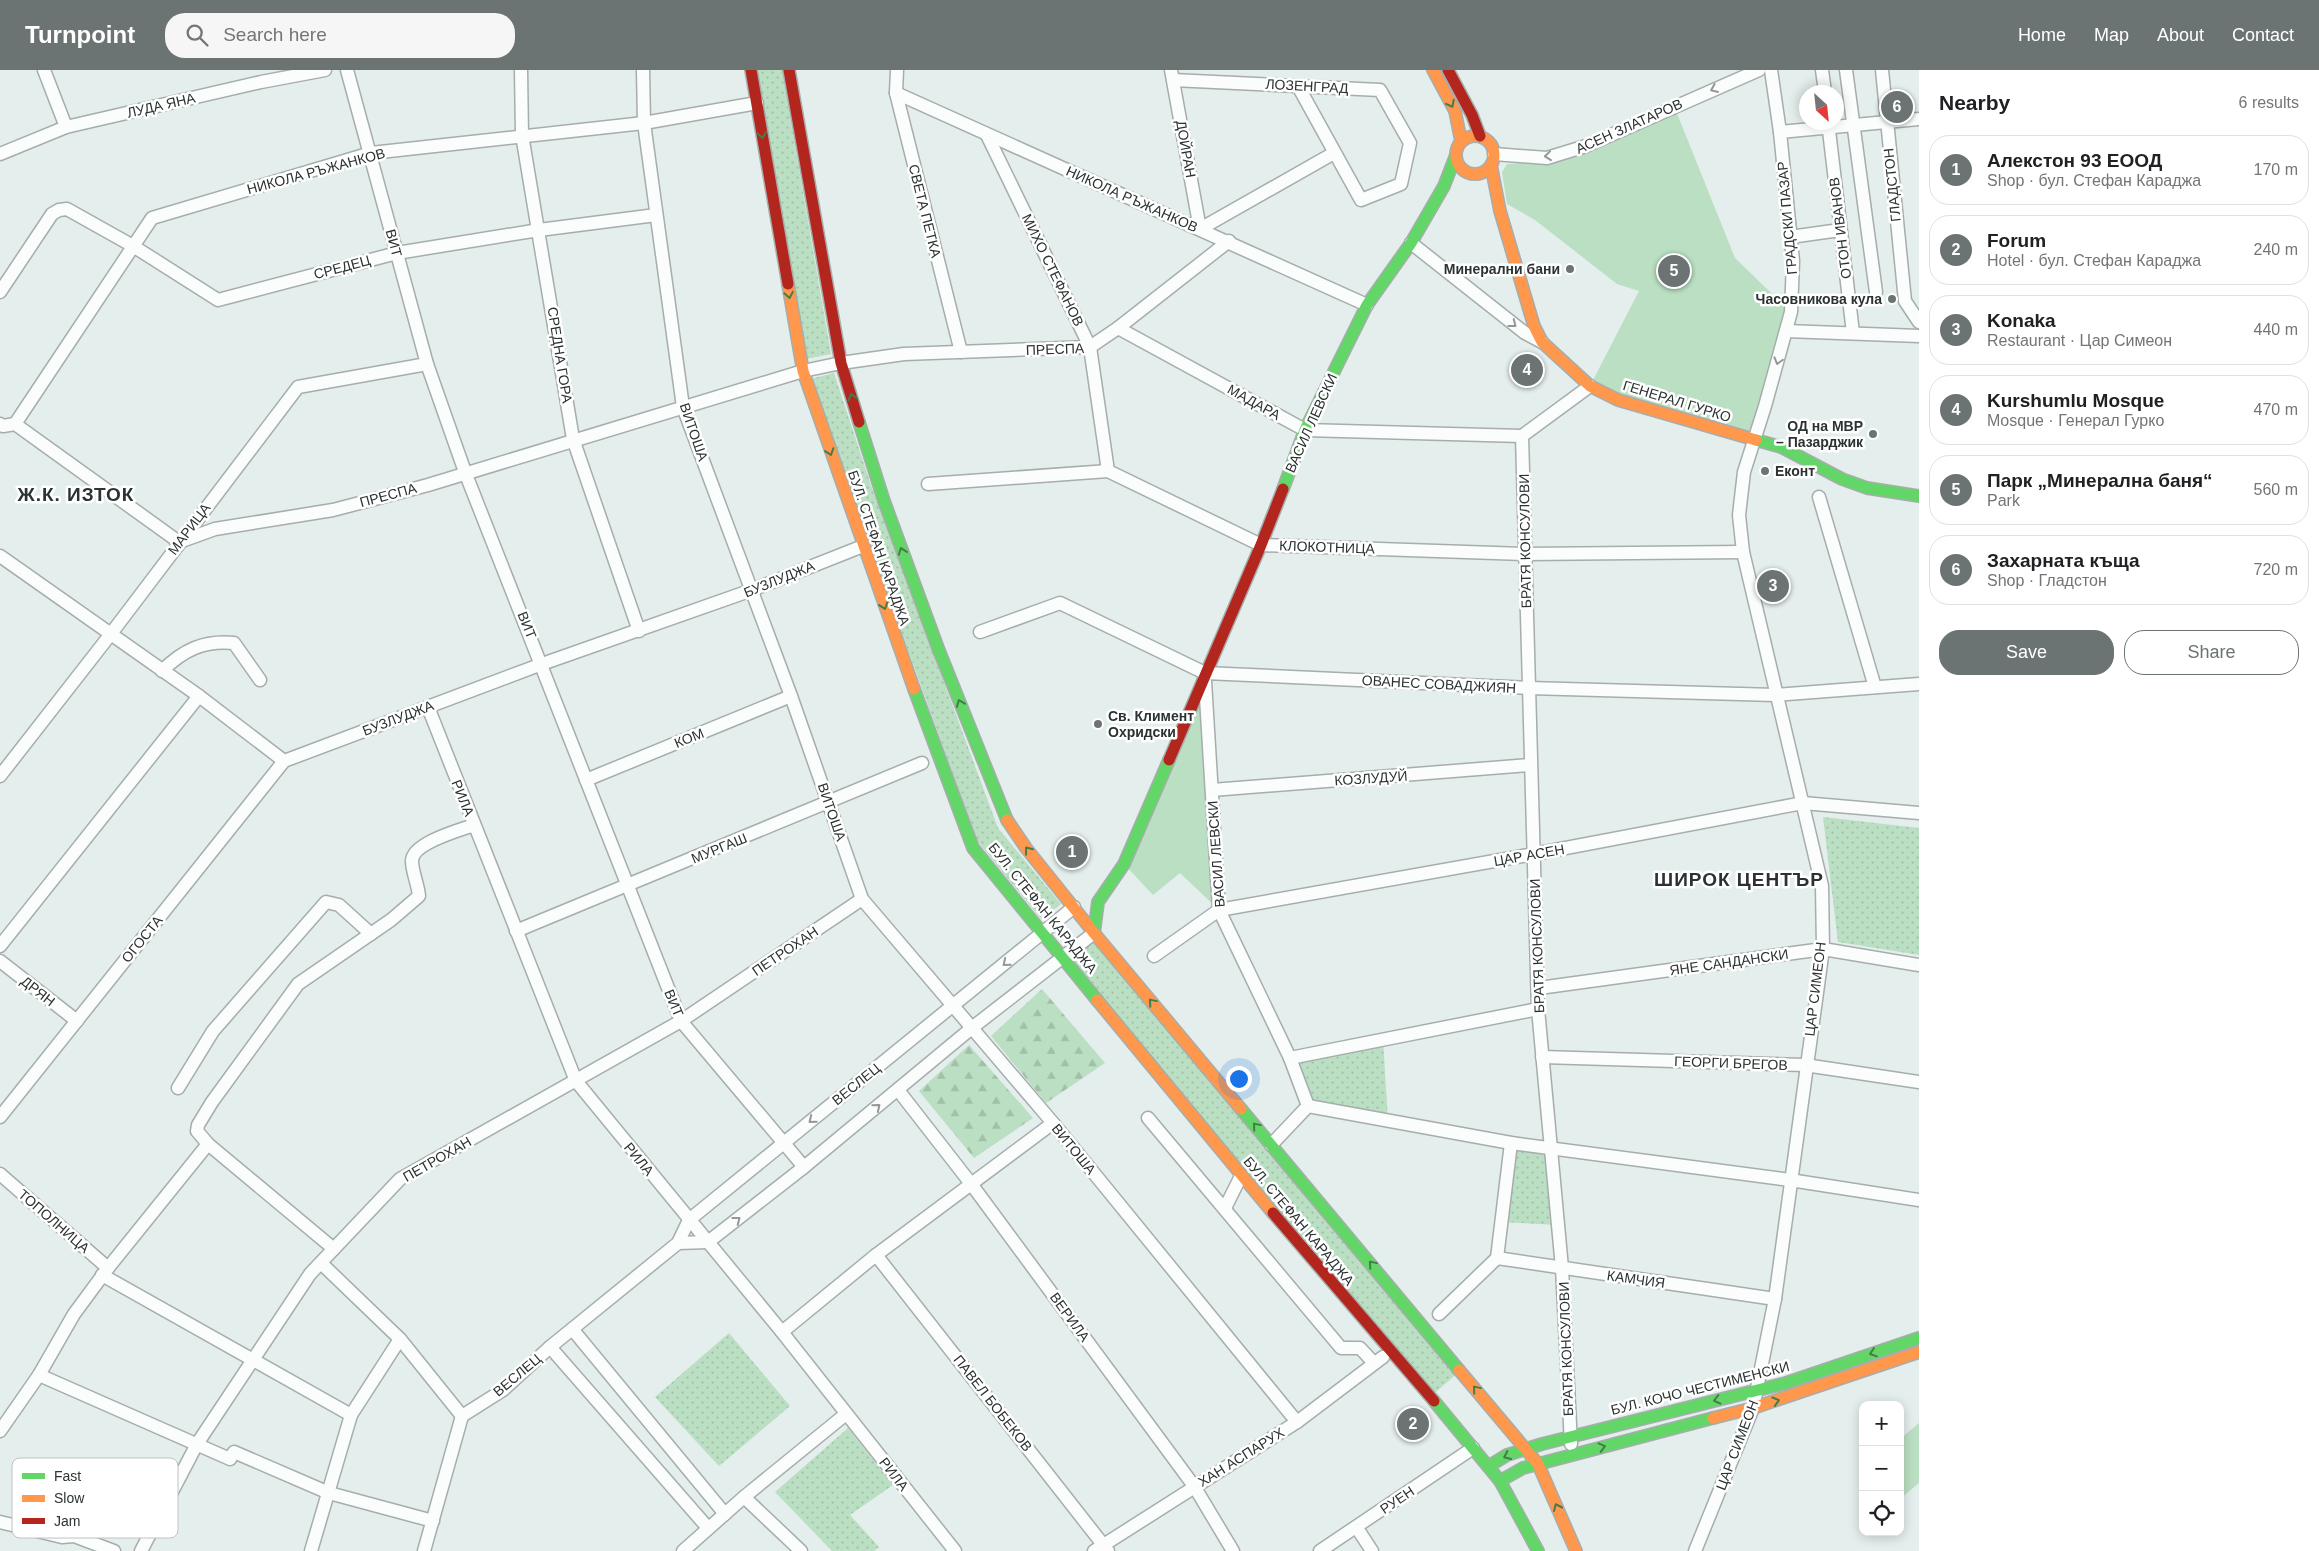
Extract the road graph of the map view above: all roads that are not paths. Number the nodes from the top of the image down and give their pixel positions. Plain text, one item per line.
1 (44, 70) edge
2 (325, 70) edge
3 (348, 70) edge
4 (521, 70) edge
5 (643, 70) edge
6 (751, 70) edge
7 (789, 70) edge
8 (897, 70) edge
9 (1432, 70) edge
10 (1448, 70) edge
11 (1759, 70) edge
12 (1771, 70) edge
13 (1822, 70) edge
14 (1846, 70) edge
15 (1882, 70) edge
16 (1172, 75) edge
17 (260, 76) edge
18 (1824, 85) edge
19 (1298, 86) junction
20 (896, 93) junction
21 (757, 103) junction
22 (1919, 119) edge
23 (1886, 122) junction
24 (644, 123) junction
25 (1844, 125) edge
26 (1853, 125) junction
27 (66, 127) junction
28 (1799, 129) edge
29 (1830, 130) edge
30 (1780, 132) junction
31 (522, 135) junction
32 (987, 135) junction
33 (1480, 136) junction
34 (1461, 141) junction
35 (371, 153) junction
36 (1334, 153) junction
37 (0, 154) edge
38 (1456, 155) junction
39 (1493, 160) junction
40 (1472, 174) junction
41 (1444, 186) junction
42 (1500, 211) junction
43 (656, 215) junction
44 (1200, 229) junction
45 (539, 230) junction
46 (1840, 230) junction
47 (1790, 237) junction
48 (1229, 241) junction
49 (1411, 244) junction
50 (133, 246) junction
51 (397, 253) junction
52 (0, 292) edge
53 (1876, 292) dead end
54 (1367, 305) junction
55 (1919, 322) edge
56 (1118, 328) junction
57 (1786, 331) junction
58 (1853, 333) junction
59 (1919, 336) edge
60 (1542, 342) junction
61 (1090, 348) junction
62 (961, 352) junction
63 (841, 363) junction
64 (427, 364) junction
65 (803, 371) junction
66 (1590, 386) junction
67 (683, 407) junction
68 (1760, 423) joint
69 (0, 424) edge
70 (14, 424) junction
71 (1305, 430) junction
72 (1522, 436) junction
73 (1754, 439) junction
74 (573, 440) junction
75 (1108, 470) junction
76 (466, 472) junction
77 (928, 484) dead end
78 (1919, 496) edge
79 (1819, 498) dead end
80 (179, 542) junction
81 (1261, 545) junction
82 (863, 546) junction
83 (1743, 552) junction
84 (1524, 554) junction
85 (0, 556) edge
86 (752, 590) junction
87 (639, 631) junction
88 (980, 632) dead end
89 (110, 635) junction
90 (542, 664) junction
91 (162, 671) junction
92 (1205, 673) junction
93 (260, 680) dead end
94 (1919, 684) edge
95 (1876, 687) junction
96 (1529, 688) junction
97 (1775, 695) junction
98 (199, 696) junction
99 (791, 696) junction
100 (428, 706) junction
101 (284, 761) junction
102 (922, 763) dead end
103 (1530, 765) junction
104 (0, 776) edge
105 (586, 780) junction
106 (1212, 790) junction
107 (830, 803) junction
108 (1804, 803) junction
109 (1919, 813) edge
110 (474, 825) junction
111 (1534, 854) junction
112 (626, 885) junction
113 (862, 899) junction
114 (1098, 902) junction
115 (1074, 907) junction
116 (1219, 910) junction
117 (516, 931) junction
118 (1044, 932) junction
119 (1094, 933) junction
120 (371, 934) junction
121 (0, 946) edge
122 (1823, 949) junction
123 (1154, 956) dead end
124 (1064, 957) junction
125 (0, 961) edge
126 (1919, 965) edge
127 (1538, 988) junction
128 (953, 1005) junction
129 (1538, 1009) junction
130 (681, 1020) junction
131 (77, 1021) junction
132 (973, 1028) junction
133 (1542, 1057) junction
134 (1290, 1058) junction
135 (1805, 1066) junction
136 (576, 1082) junction
137 (1919, 1082) edge
138 (178, 1088) dead end
139 (898, 1090) junction
140 (1308, 1106) junction
141 (0, 1117) edge
142 (1148, 1118) dead end
143 (1053, 1123) junction
144 (1511, 1143) junction
145 (208, 1144) junction
146 (783, 1144) junction
147 (1271, 1144) junction
148 (1552, 1148) junction
149 (804, 1167) junction
150 (0, 1174) edge
151 (1241, 1176) junction
152 (1790, 1180) junction
153 (972, 1185) junction
154 (1919, 1200) edge
155 (1225, 1208) junction
156 (689, 1220) junction
157 (708, 1242) junction
158 (678, 1243) junction
159 (334, 1249) junction
160 (876, 1255) junction
161 (1496, 1258) junction
162 (320, 1263) junction
163 (1562, 1268) junction
164 (105, 1272) junction
165 (1775, 1299) junction
166 (1438, 1314) dead end
167 (573, 1330) junction
168 (782, 1332) junction
169 (1919, 1338) edge
170 (400, 1339) junction
171 (550, 1347) junction
172 (1919, 1352) edge
173 (254, 1359) junction
174 (39, 1374) junction
175 (1757, 1390) junction
176 (1753, 1408) junction
177 (846, 1414) junction
178 (351, 1415) junction
179 (462, 1416) junction
180 (1297, 1422) junction
181 (0, 1431) edge
182 (1569, 1437) junction
183 (197, 1444) junction
184 (1474, 1448) junction
185 (1526, 1449) junction
186 (1574, 1454) junction
187 (1538, 1464) junction
188 (1490, 1466) junction
189 (178, 1480) edge
190 (1500, 1481) junction
191 (1194, 1486) junction
192 (329, 1493) junction
193 (744, 1497) junction
194 (725, 1514) junction
195 (433, 1521) junction
196 (708, 1528) junction
197 (1357, 1528) junction
198 (79, 1538) edge
199 (148, 1538) edge
200 (1102, 1549) edge
201 (114, 1551) edge
202 (141, 1551) edge
203 (311, 1551) edge
204 (424, 1551) edge
205 (683, 1551) edge
206 (802, 1551) edge
207 (954, 1551) edge
208 (1233, 1551) edge
209 (1320, 1551) edge
210 (1372, 1551) edge
211 (1538, 1551) edge
212 (1576, 1551) edge
213 (1695, 1551) edge

1 - 27 street
2 - 17 street, ЛУДА ЯНА
3 - 35 street, ВИТ
4 - 31 street, СРЕДНА ГОРА
5 - 24 street, ВИТОША
6 - 21 street, БУЛ. СТЕФАН КАРАДЖА
7 - 63 street, БУЛ. СТЕФАН КАРАДЖА
8 - 20 street, СВЕТА ПЕТКА
9 -> 34 street
10 - 33 street
11 -> 39 street, АСЕН ЗЛАТАРОВ
12 - 30 street, ГРАДСКИ ПАЗАР
13 - 18 street
14 - 26 street
15 - 23 street, ГЛАДСТОН
16 - 19 street, ЛОЗЕНГРАД
16 - 44 street, ДОЙРАН
17 - 27 street, ЛУДА ЯНА
19 - 36 street
19 - 36 street, ЛОЗЕНГРАД
20 - 32 street, НИКОЛА РЪЖАНКОВ
20 - 62 street, СВЕТА ПЕТКА
21 - 24 street, НИКОЛА РЪЖАНКОВ
21 -> 65 street, БУЛ. СТЕФАН КАРАДЖА
22 - 23 street
23 - 26 street
23 - 55 street, ГЛАДСТОН
24 - 31 street, НИКОЛА РЪЖАНКОВ
24 - 43 street, ВИТОША
25 - 26 street
26 - 53 street
27 - 37 street, ЛУДА ЯНА
28 - 30 street
29 - 46 street, ОТОН ИВАНОВ
30 - 47 street, ГРАДСКИ ПАЗАР
31 - 35 street, НИКОЛА РЪЖАНКОВ
31 - 45 street, СРЕДНА ГОРА
32 - 44 street, НИКОЛА РЪЖАНКОВ
32 - 61 street, МИХО СТЕФАНОВ
33 - 34 street
33 - 39 street
34 - 38 street
35 - 50 street, НИКОЛА РЪЖАНКОВ
35 - 51 street, ВИТ
36 - 44 street
38 - 40 street
38 - 41 street, ВАСИЛ ЛЕВСКИ
39 - 40 street
39 - 42 street
40 - 41 street
40 - 42 street
41 - 49 street, ВАСИЛ ЛЕВСКИ
42 - 60 street, ГЕНЕРАЛ ГУРКО
43 - 45 street, СРЕДЕЦ
43 - 67 street, ВИТОША
44 - 48 street, НИКОЛА РЪЖАНКОВ
45 - 51 street, СРЕДЕЦ
45 - 74 street, СРЕДНА ГОРА
46 - 47 street
46 - 58 street, ОТОН ИВАНОВ
47 - 57 street, ГРАДСКИ ПАЗАР
48 - 54 street, НИКОЛА РЪЖАНКОВ
48 - 56 street, ПРЕСПА
49 - 54 street, ВАСИЛ ЛЕВСКИ
49 -> 60 street
50 - 51 street, СРЕДЕЦ
50 - 52 street, СРЕДЕЦ
50 - 70 street, НИКОЛА РЪЖАНКОВ
51 - 64 street, ВИТ
54 - 71 street, ВАСИЛ ЛЕВСКИ
56 - 61 street, ПРЕСПА
56 - 71 street, МАДАРА
57 - 58 street
57 -> 68 street, ГРАДСКИ ПАЗАР
58 - 59 street
60 - 66 street, ГЕНЕРАЛ ГУРКО
61 - 62 street, ПРЕСПА
61 - 75 street, МИХО СТЕФАНОВ
62 - 63 street, ПРЕСПА
63 - 65 street, ПРЕСПА
115 -> 63 street, БУЛ. СТЕФАН КАРАДЖА
64 - 76 street, ВИТ
64 - 80 street, МАРИЦА
65 - 67 street, ПРЕСПА
65 -> 82 street, БУЛ. СТЕФАН КАРАДЖА
66 - 72 street
66 - 73 street, ГЕНЕРАЛ ГУРКО
67 - 74 street, ПРЕСПА
67 - 86 street, ВИТОША
68 - 73 street, ЦАР СИМЕОН
69 - 70 street
70 - 80 street
71 - 72 street, МАДАРА
71 - 81 street, ВАСИЛ ЛЕВСКИ
72 - 84 street, БРАТЯ КОНСУЛОВИ
73 - 78 street, ГЕНЕРАЛ ГУРКО
73 - 83 street, ЦАР СИМЕОН
74 - 76 street, ПРЕСПА
74 - 87 street, СРЕДНА ГОРА
75 - 77 street
75 - 81 street, КЛОКОТНИЦА
76 - 80 street, ПРЕСПА
76 - 90 street, ВИТ
79 - 95 street
80 - 89 street, МАРИЦА
81 - 84 street, КЛОКОТНИЦА
81 - 92 street, ВАСИЛ ЛЕВСКИ
82 - 86 street, БУЗЛУДЖА
82 -> 118 street, БУЛ. СТЕФАН КАРАДЖА
83 - 84 street, КЛОКОТНИЦА
83 - 97 street, ЦАР СИМЕОН
84 - 96 street, БРАТЯ КОНСУЛОВИ
85 - 89 street
86 - 87 street, БУЗЛУДЖА
86 - 99 street, ВИТОША
87 - 90 street, БУЗЛУДЖА
88 - 92 street, ОВАНЕС СОВАДЖИЯН
89 - 91 street
89 - 104 street, МАРИЦА
90 - 100 street, БУЗЛУДЖА
90 - 105 street, ВИТ
91 - 93 street
91 - 98 street
92 - 96 street, ОВАНЕС СОВАДЖИЯН
92 - 106 street, ВАСИЛ ЛЕВСКИ
92 - 114 street, ВАСИЛ ЛЕВСКИ
94 - 95 street, ОВАНЕС СОВАДЖИЯН
95 - 97 street, ОВАНЕС СОВАДЖИЯН
96 - 97 street, ОВАНЕС СОВАДЖИЯН
96 - 103 street, БРАТЯ КОНСУЛОВИ
97 - 108 street, ЦАР СИМЕОН
98 - 101 street
98 - 121 street
99 - 105 street, КОМ
99 - 107 street, ВИТОША
100 - 101 street, БУЗЛУДЖА
100 - 110 street, РИЛА
101 - 131 street, ОГОСТА
102 - 107 street, МУРГАШ
103 - 106 street, КОЗЛУДУЙ
103 - 111 street, БРАТЯ КОНСУЛОВИ
105 - 112 street, ВИТ
106 - 116 street, ВАСИЛ ЛЕВСКИ
107 - 112 street, МУРГАШ
107 - 113 street, ВИТОША
108 - 109 street, ЦАР АСЕН
108 - 111 street, ЦАР АСЕН
108 - 122 street, ЦАР СИМЕОН
110 - 117 street, РИЛА
110 - 120 street
111 - 116 street, ЦАР АСЕН
111 - 127 street, БРАТЯ КОНСУЛОВИ
112 - 117 street, МУРГАШ
112 - 130 street, ВИТ
113 - 128 street, ВИТОША
113 - 130 street, ПЕТРОХАН
114 - 115 street
114 - 119 street
115 - 118 street, ВЕСЛЕЦ
115 - 119 street, БУЛ. СТЕФАН КАРАДЖА
116 - 123 street, ЦАР АСЕН
116 - 134 street, ВАСИЛ ЛЕВСКИ
117 - 136 street, РИЛА
118 - 124 street, БУЛ. СТЕФАН КАРАДЖА
118 -> 128 street, ВЕСЛЕЦ
119 - 124 street
147 -> 119 street, БУЛ. СТЕФАН КАРАДЖА
120 - 138 street
120 - 145 street
122 - 126 street, ЯНЕ САНДАНСКИ
122 - 127 street, ЯНЕ САНДАНСКИ
122 - 135 street, ЦАР СИМЕОН
124 - 132 street
124 - 151 street, БУЛ. СТЕФАН КАРАДЖА
125 - 131 street, ДРЯН
127 - 129 street, БРАТЯ КОНСУЛОВИ
128 - 132 street, ВИТОША
128 -> 146 street, ВЕСЛЕЦ
129 - 133 street, БРАТЯ КОНСУЛОВИ
129 - 134 street
130 - 136 street, ПЕТРОХАН
130 - 146 street, ВИТ
131 - 141 street, ОГОСТА
132 - 139 street
132 - 143 street, ВИТОША
133 - 135 street, ГЕОРГИ БРЕГОВ
133 - 148 street, БРАТЯ КОНСУЛОВИ
134 - 140 street, ВАСИЛ ЛЕВСКИ
135 - 137 street, ГЕОРГИ БРЕГОВ
135 - 152 street, ЦАР СИМЕОН
136 - 156 street, РИЛА
136 - 159 street, ПЕТРОХАН
149 -> 139 street
139 - 153 street, ВЕРИЛА
140 - 144 street
140 - 147 street
142 - 155 street
143 - 153 street
143 - 180 street, ВИТОША
144 - 148 street
144 - 161 street
145 - 159 street
145 - 164 street
146 - 149 street, ВИТ
146 - 156 street, ВЕСЛЕЦ
185 -> 147 street, БУЛ. СТЕФАН КАРАДЖА
148 - 152 street
148 - 163 street, БРАТЯ КОНСУЛОВИ
157 -> 149 street
150 - 164 street, ТОПОЛНИЦА
151 - 155 street
151 - 184 street, БУЛ. СТЕФАН КАРАДЖА
152 - 154 street
152 - 165 street, ЦАР СИМЕОН
153 - 160 street
153 - 191 street, ВЕРИЛА
155 - 180 street, ХАН АСПАРУХ
156 - 157 street, РИЛА
156 - 158 street, ВЕСЛЕЦ
157 - 158 street
157 - 168 street, РИЛА
158 - 167 street, ВЕСЛЕЦ
159 - 162 street, ПЕТРОХАН
160 - 168 street
160 - 200 street, ПАВЕЛ БОБЕКОВ
161 - 163 street, КАМЧИЯ
161 - 166 street
162 - 170 street
162 - 173 street, ПЕТРОХАН
163 - 165 street, КАМЧИЯ
163 - 182 street, БРАТЯ КОНСУЛОВИ
164 - 173 street, ТОПОЛНИЦА
164 - 174 street
165 - 175 street, ЦАР СИМЕОН
167 - 171 street, ВЕСЛЕЦ
167 - 194 street
168 - 177 street, РИЛА
169 -> 175 street, БУЛ. КОЧО ЧЕСТИМЕНСКИ
170 - 178 street
170 - 179 street
171 - 179 street, ВЕСЛЕЦ
171 - 196 street
176 -> 172 street
173 - 178 street, ТОПОЛНИЦА
173 - 183 street, ПЕТРОХАН
174 - 181 street
174 - 183 street
175 - 176 street, ЦАР СИМЕОН
175 -> 182 street, БУЛ. КОЧО ЧЕСТИМЕНСКИ
186 -> 176 street
176 - 213 street, ЦАР СИМЕОН
177 - 193 street
177 - 207 street, РИЛА
178 - 192 street
179 - 195 street
180 - 191 street, ХАН АСПАРУХ
182 - 185 street, БУЛ. КОЧО ЧЕСТИМЕНСКИ
182 - 186 street, БРАТЯ КОНСУЛОВИ
183 - 189 street, ПЕТРОХАН
183 - 192 street
184 - 188 street, БУЛ. СТЕФАН КАРАДЖА
184 - 197 street, РУЕН
185 - 187 street, БУЛ. СТЕФАН КАРАДЖА
185 -> 188 street, БУЛ. КОЧО ЧЕСТИМЕНСКИ
186 - 187 street
187 - 190 street
212 -> 187 street, БУЛ. СТЕФАН КАРАДЖА
188 - 190 street, БУЛ. СТЕФАН КАРАДЖА
190 - 211 street, БУЛ. СТЕФАН КАРАДЖА
191 - 200 street, ХАН АСПАРУХ
191 - 208 street, ВЕРИЛА
192 - 195 street
192 - 203 street
193 - 194 street
193 - 206 street
194 - 196 street
195 - 204 street
196 - 205 street
197 - 209 street, РУЕН
197 - 210 street
198 - 201 street
199 - 202 street, ПЕТРОХАН

